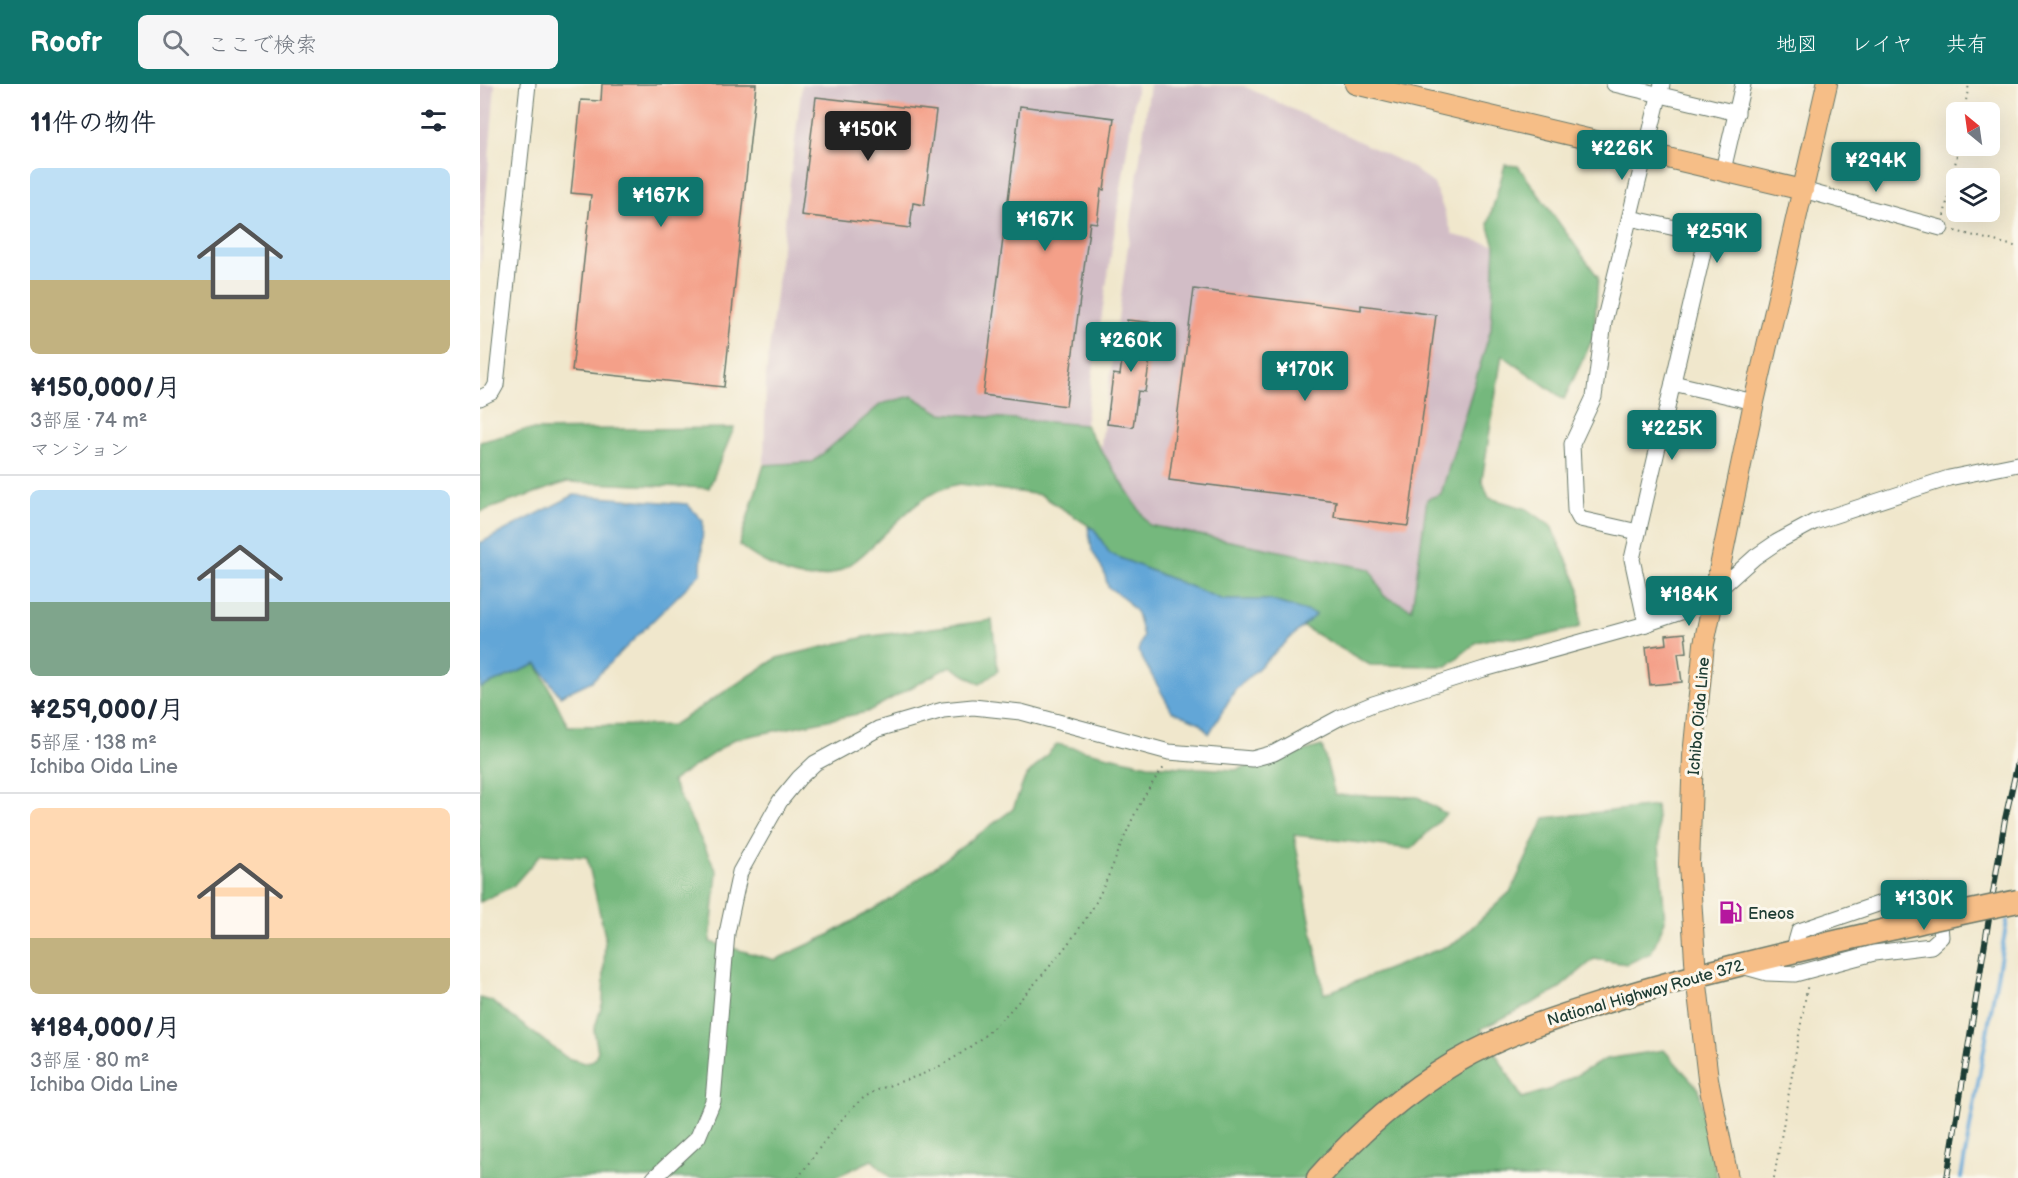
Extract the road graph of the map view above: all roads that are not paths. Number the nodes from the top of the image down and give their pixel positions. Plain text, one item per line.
1 (528, 84) edge
2 (1355, 84) edge
3 (1614, 84) edge
4 (1743, 84) edge
5 (1827, 84) edge
6 (1660, 89) edge
7 (1737, 113) junction
8 (1646, 152) junction
9 (1723, 170) junction
10 (1803, 190) junction
11 (1630, 218) junction
12 (1941, 228) road end
13 (1673, 383) junction
14 (480, 398) edge
15 (1754, 402) junction
16 (2018, 464) edge
17 (1638, 532) junction
18 (1716, 592) junction
19 (1646, 624) junction
20 (2018, 901) edge
21 (1793, 952) junction
22 (1738, 965) junction
23 (1696, 976) junction
24 (654, 1178) edge
25 (1318, 1178) edge
26 (1728, 1178) edge

1 - 14 street
2 - 8 main road
3 - 6 street
4 - 7 street
5 - 10 main road, Ichiba Oida Line
6 - 7 street
6 - 8 street
7 - 9 street
8 - 9 main road
8 - 11 street
9 - 10 main road
10 - 12 street
10 - 15 main road, Ichiba Oida Line
11 - 13 street
11 - 17 street
13 - 15 street
13 - 17 street
15 - 18 main road, Ichiba Oida Line
16 - 18 street
17 - 19 street
18 - 19 street
18 - 23 main road, Ichiba Oida Line
19 - 24 street
20 - 21 highway, National Highway Route 372, bridge
21 - 22 highway, National Highway Route 372
21 - 22 street
22 - 23 highway, National Highway Route 372
23 - 25 highway, National Highway Route 372
23 - 26 main road, Ichiba Oida Line

